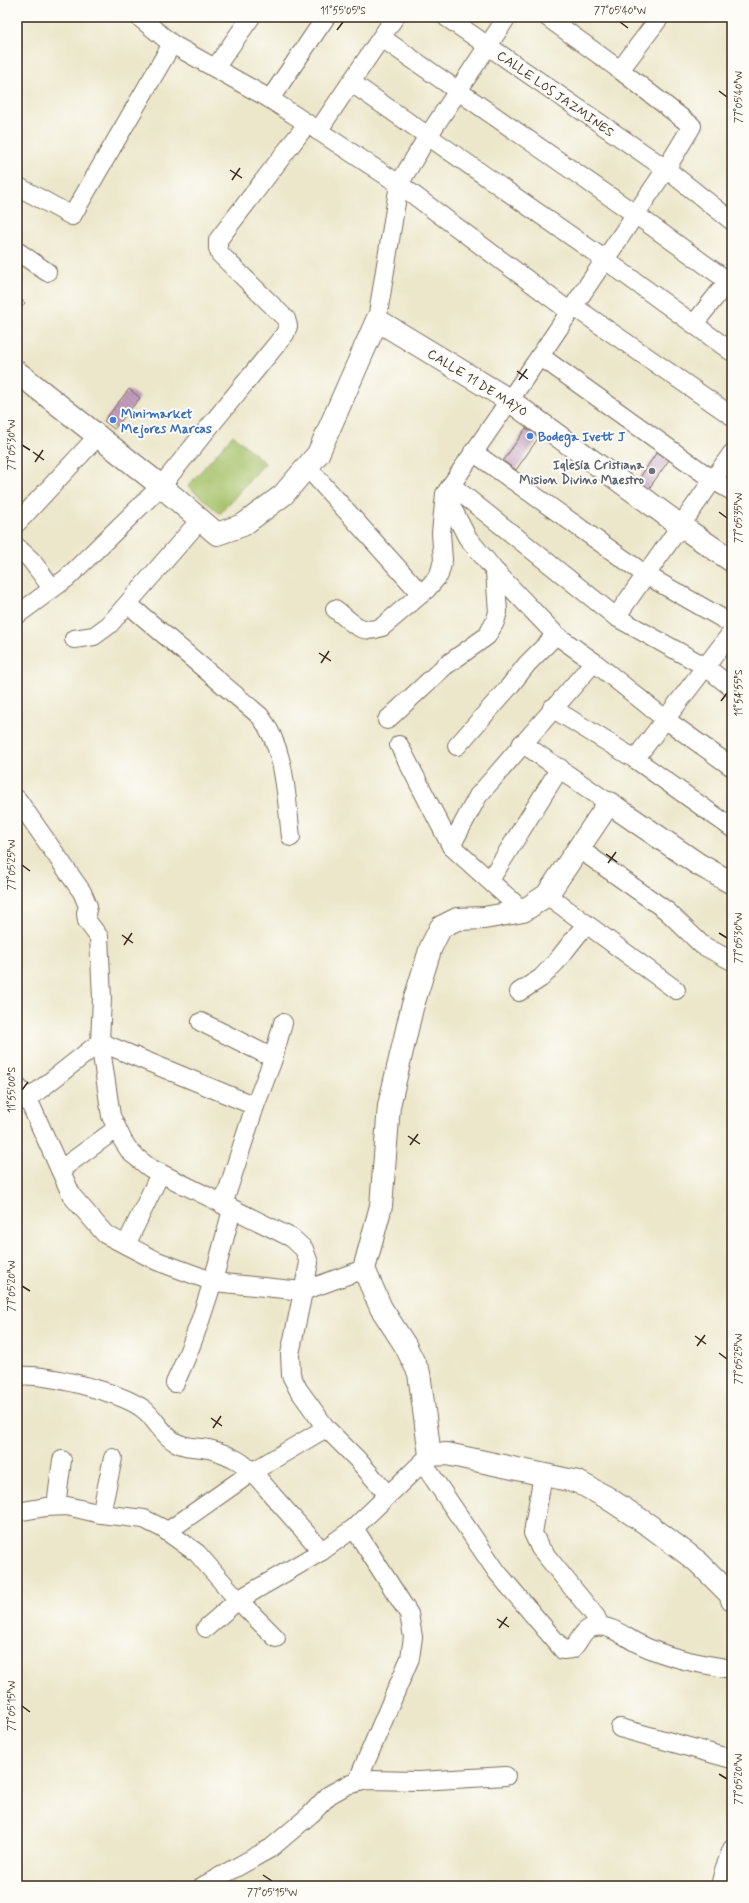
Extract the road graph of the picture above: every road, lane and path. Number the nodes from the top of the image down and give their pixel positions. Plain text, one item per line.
1 (139, 17) edge
2 (326, 17) edge
3 (395, 17) edge
4 (446, 17) edge
5 (508, 17) edge
6 (547, 17) edge
7 (660, 17) edge
8 (249, 18) edge
9 (382, 38) junction
10 (172, 44) junction
11 (488, 46) junction
12 (215, 68) junction
13 (620, 70) junction
14 (352, 83) junction
15 (457, 92) junction
16 (270, 99) junction
17 (312, 127) junction
18 (428, 136) junction
19 (666, 169) junction
20 (399, 184) junction
21 (17, 186) edge
22 (635, 214) junction
23 (732, 221) edge
24 (17, 251) edge
25 (604, 259) junction
26 (47, 272) dead end
27 (730, 283) edge
28 (571, 309) junction
29 (377, 320) junction
30 (694, 324) junction
31 (732, 352) edge
32 (540, 356) junction
33 (17, 372) edge
34 (509, 400) junction
35 (732, 416) edge
36 (97, 437) junction
37 (473, 452) junction
38 (732, 453) edge
39 (307, 467) junction
40 (713, 480) junction
41 (161, 486) junction
42 (448, 489) junction
43 (732, 491) edge
44 (200, 520) junction
45 (17, 522) edge
46 (681, 526) junction
47 (17, 547) edge
48 (732, 561) edge
49 (495, 571) junction
50 (646, 575) junction
51 (52, 588) junction
52 (421, 594) junction
53 (128, 604) junction
54 (335, 609) dead end
55 (17, 615) edge
56 (616, 617) junction
57 (732, 624) edge
58 (732, 632) edge
59 (556, 635) junction
60 (74, 639) dead end
61 (594, 662) junction
62 (706, 667) junction
63 (732, 688) edge
64 (552, 708) junction
65 (665, 718) junction
66 (387, 720) dead end
67 (522, 743) junction
68 (399, 745) dead end
69 (457, 746) dead end
70 (635, 759) junction
71 (732, 767) edge
72 (560, 768) junction
73 (17, 799) edge
74 (610, 803) junction
75 (732, 828) edge
76 (291, 837) dead end
77 (451, 846) junction
78 (578, 848) junction
79 (490, 880) junction
80 (732, 882) edge
81 (547, 894) junction
82 (523, 911) junction
83 (586, 924) junction
84 (732, 961) edge
85 (676, 990) dead end
86 (519, 992) dead end
87 (201, 1022) dead end
88 (283, 1023) dead end
89 (100, 1042) junction
90 (273, 1058) junction
91 (23, 1092) edge
92 (255, 1106) junction
93 (116, 1129) junction
94 (60, 1170) junction
95 (160, 1174) junction
96 (228, 1207) junction
97 (126, 1245) junction
98 (364, 1269) junction
99 (214, 1282) junction
100 (303, 1291) junction
101 (17, 1376) edge
102 (175, 1383) dead end
103 (326, 1428) junction
104 (113, 1458) dead end
105 (427, 1459) junction
106 (62, 1460) dead end
107 (252, 1472) junction
108 (543, 1474) junction
109 (388, 1495) junction
110 (56, 1506) junction
111 (17, 1512) edge
112 (101, 1514) junction
113 (354, 1528) junction
114 (168, 1531) junction
115 (322, 1552) junction
116 (238, 1600) junction
117 (732, 1600) edge
118 (600, 1626) junction
119 (206, 1628) dead end
120 (276, 1638) dead end
121 (732, 1669) edge
122 (620, 1728) dead end
123 (732, 1759) edge
124 (506, 1776) dead end
125 (356, 1782) junction
126 (732, 1849) edge
127 (203, 1886) edge
128 (720, 1886) edge

1 - 10 street
2 - 16 street
3 - 9 street
4 - 11 street, CALLE LOS JAZMINES
5 - 11 street
6 - 13 street
7 - 13 street
8 - 12 street
9 - 14 street
9 - 15 street
10 - 12 street
10 - 21 street
11 - 15 street
11 - 19 street, CALLE LOS JAZMINES
12 - 16 street
13 - 19 street
14 - 17 street
14 - 18 street
15 - 18 street
15 - 22 street
16 - 17 street
17 - 20 street
17 - 41 street
18 - 20 street
18 - 25 street
19 - 22 street
19 - 23 street, CALLE LOS JAZMINES
20 - 28 street
20 - 29 street
22 - 25 street
22 - 27 street
24 - 26 street
25 - 28 street
25 - 30 street
27 - 30 street
28 - 32 street
28 - 35 street
29 - 34 street, CALLE 11 DE MAYO
29 - 39 street
30 - 31 street
32 - 34 street
32 - 40 street
33 - 36 street
34 - 37 street
34 - 46 street, CALLE 11 DE MAYO
36 - 41 street
36 - 45 street
37 - 42 street
37 - 50 street
38 - 40 street
39 - 44 street
39 - 52 street
40 - 43 street
40 - 46 street
41 - 44 street
41 - 51 street
42 - 49 street
42 - 52 street
42 - 56 street
44 - 53 street
46 - 48 street, CALLE 11 DE MAYO
46 - 50 street
47 - 51 street
49 - 59 street
49 - 66 street
50 - 56 street
50 - 57 street
51 - 55 street
52 - 54 street
53 - 60 street
53 - 76 street
56 - 62 street
58 - 62 street
59 - 61 street
59 - 69 street
61 - 64 street
61 - 65 street
62 - 63 street
62 - 65 street
64 - 67 street
64 - 70 street
65 - 70 street
65 - 71 street
67 - 72 street
67 - 77 street
68 - 77 street
70 - 75 street
72 - 74 street
72 - 79 street
73 - 89 street
74 - 78 street
74 - 80 street
77 - 79 street
78 - 81 street
78 - 84 street
79 - 82 street
81 - 82 street
81 - 83 street
82 - 98 street
83 - 85 street
83 - 86 street
87 - 90 street
88 - 90 street
89 - 91 street
89 - 92 street
89 - 93 street
90 - 92 street
91 - 94 street
92 - 96 street
93 - 94 street
93 - 95 street
94 - 97 street
95 - 96 street
95 - 97 street
96 - 99 street
96 - 100 street
97 - 99 street
98 - 100 street
98 - 105 street
99 - 100 street
99 - 102 street
100 - 103 street
101 - 107 street
103 - 107 street
103 - 109 street
104 - 112 street
105 - 108 street
105 - 109 street
105 - 118 street
106 - 110 street
107 - 114 street
107 - 115 street
108 - 117 street
108 - 118 street
109 - 113 street
110 - 111 street
110 - 112 street
112 - 114 street
113 - 115 street
113 - 125 street
114 - 116 street
115 - 116 street
116 - 119 street
116 - 120 street
118 - 121 street
122 - 123 street
124 - 125 street
125 - 127 street
126 - 128 street

